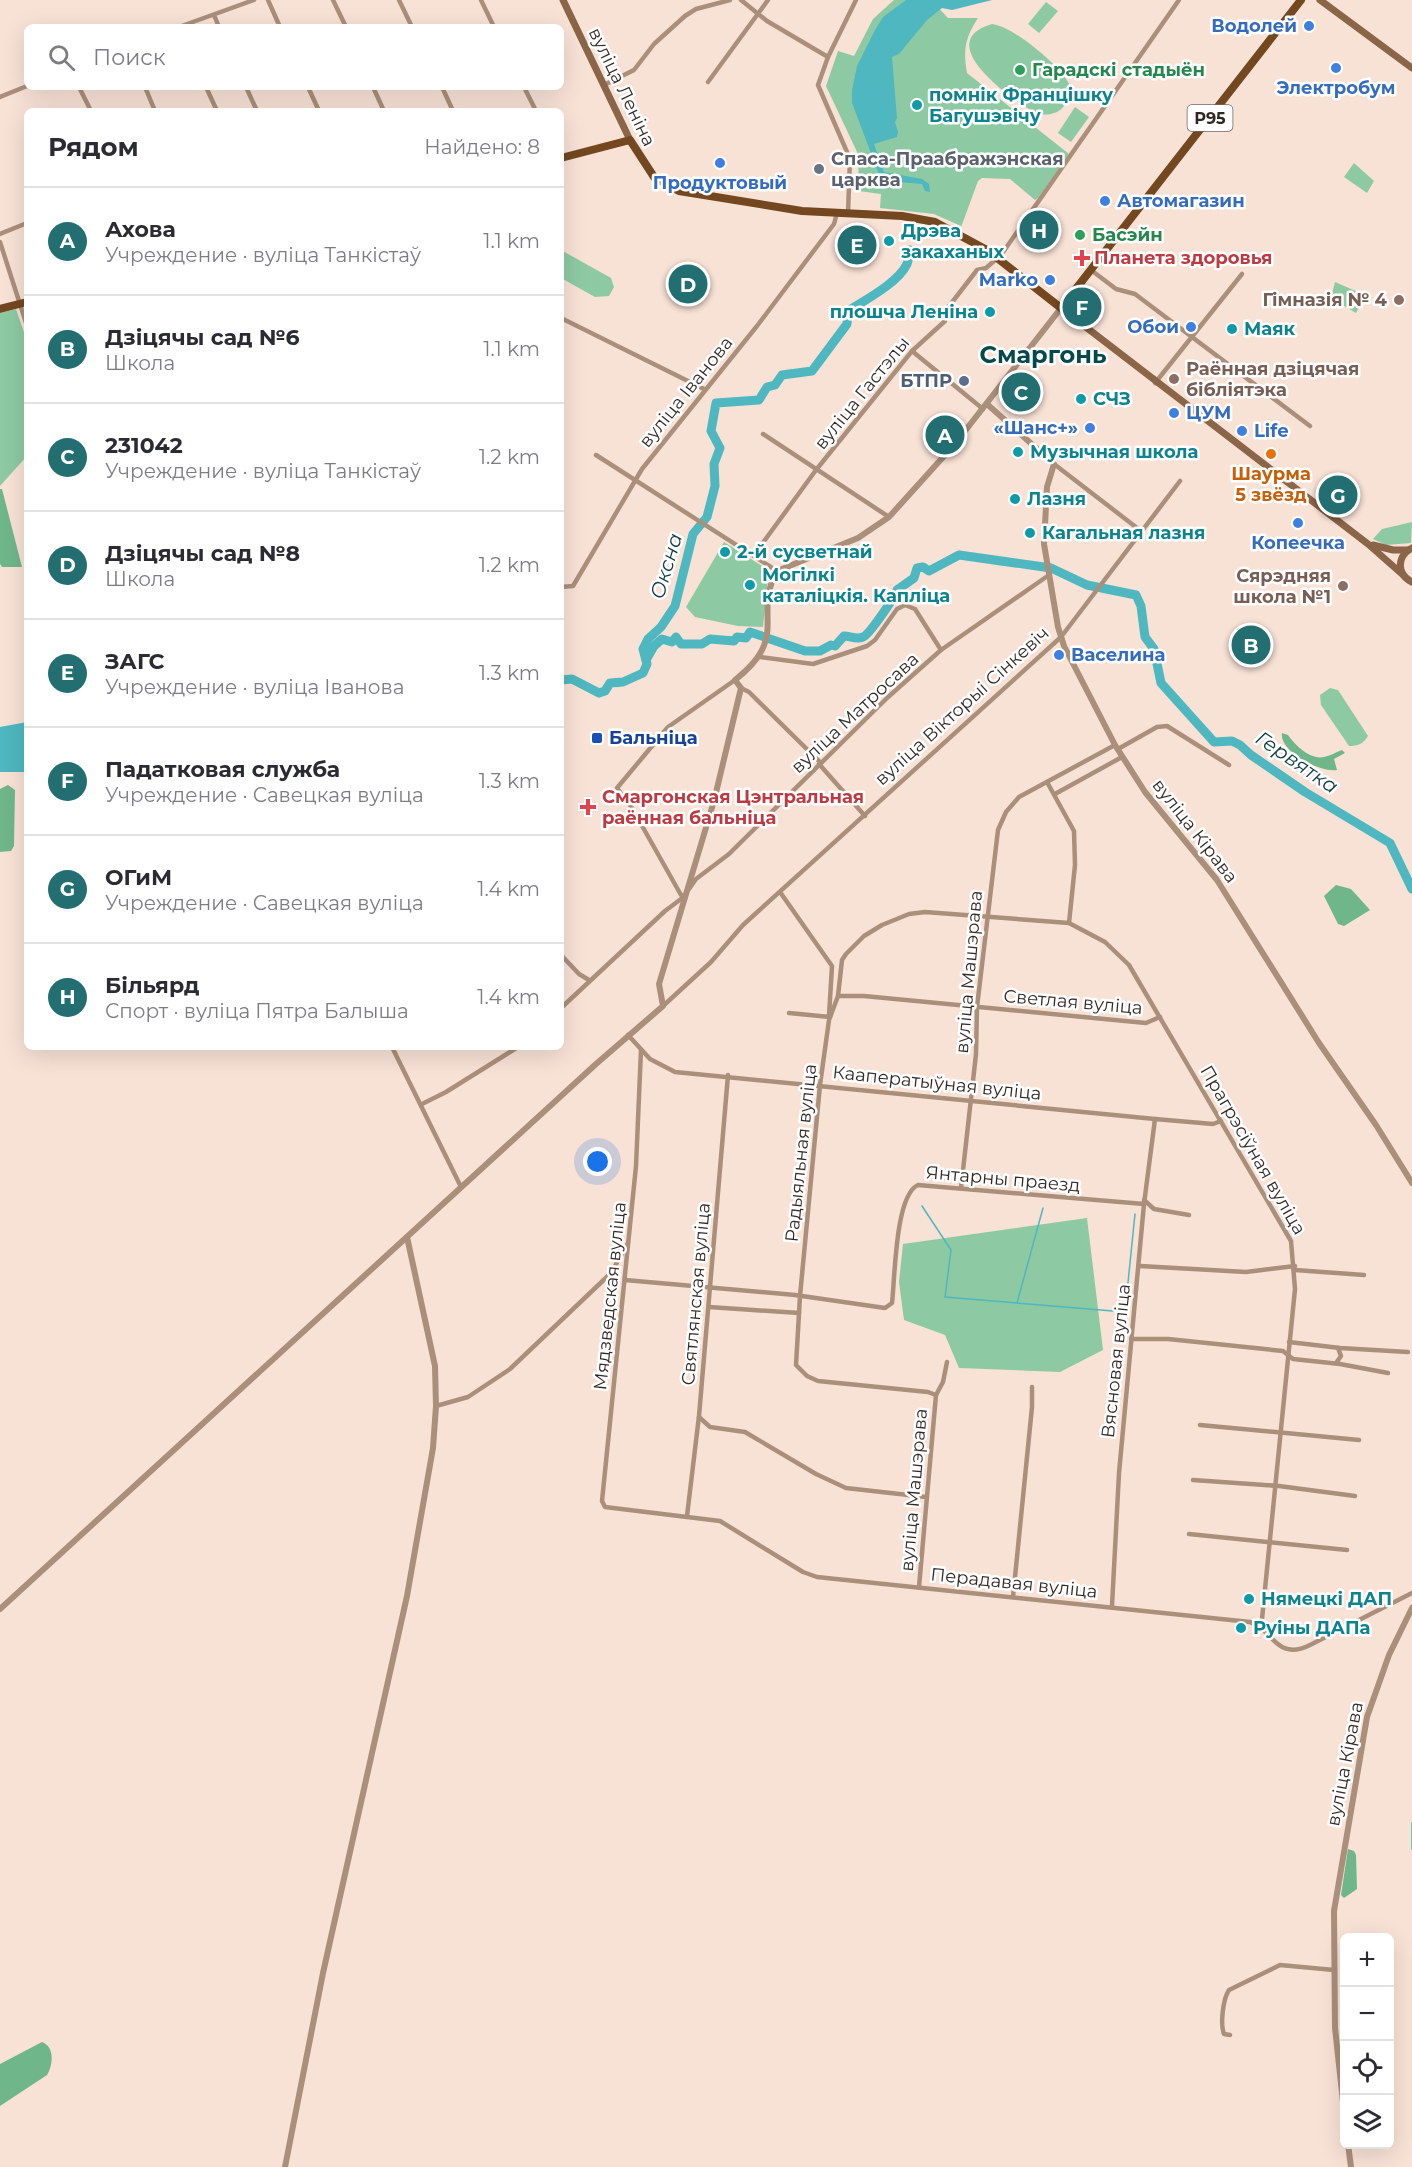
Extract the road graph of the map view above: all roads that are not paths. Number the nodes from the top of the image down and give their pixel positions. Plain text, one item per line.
1 (254, 0) edge
2 (268, 0) edge
3 (333, 0) edge
4 (399, 0) edge
5 (481, 0) edge
6 (563, 0) edge
7 (730, 0) edge
8 (741, 0) edge
9 (768, 0) edge
10 (856, 0) edge
11 (1179, 0) edge
12 (1301, 0) edge
13 (1320, 0) edge
14 (758, 14) junction
15 (214, 15) junction
16 (188, 24) edge
17 (218, 24) edge
18 (279, 24) edge
19 (345, 24) edge
20 (411, 24) edge
21 (493, 24) edge
22 (828, 57) junction
23 (1412, 68) edge
24 (708, 82) dead end
25 (604, 85) junction
26 (24, 87) edge
27 (80, 90) edge
28 (145, 90) edge
29 (207, 90) edge
30 (247, 90) edge
31 (309, 90) edge
32 (374, 90) edge
33 (443, 90) edge
34 (526, 90) edge
35 (0, 97) edge
36 (90, 108) edge
37 (154, 108) edge
38 (216, 108) edge
39 (256, 108) edge
40 (318, 108) edge
41 (383, 108) edge
42 (452, 108) edge
43 (534, 108) edge
44 (630, 140) junction
45 (564, 157) edge
46 (837, 213) junction
47 (848, 213) junction
48 (24, 224) edge
49 (0, 234) edge
50 (0, 242) edge
51 (998, 258) junction
52 (1091, 270) junction
53 (1242, 274) dead end
54 (24, 303) edge
55 (1060, 308) junction
56 (0, 309) edge
57 (564, 319) edge
58 (1192, 336) junction
59 (912, 351) junction
60 (1155, 383) junction
61 (704, 389) junction
62 (985, 407) junction
63 (1310, 426) dead end
64 (763, 434) dead end
65 (596, 455) dead end
66 (1054, 464) junction
67 (816, 470) junction
68 (636, 479) junction
69 (1180, 480) dead end
70 (889, 517) junction
71 (1141, 531) junction
72 (1368, 544) junction
73 (1411, 548) edge
74 (754, 555) junction
75 (777, 572) junction
76 (1049, 574) junction
77 (1407, 579) edge
78 (564, 587) edge
79 (1412, 587) edge
80 (1061, 638) junction
81 (941, 650) junction
82 (760, 657) junction
83 (735, 680) junction
84 (741, 688) junction
85 (1117, 747) junction
86 (1122, 757) junction
87 (820, 764) junction
88 (1229, 765) dead end
89 (1047, 782) junction
90 (1055, 794) junction
91 (865, 816) junction
92 (780, 892) junction
93 (685, 896) junction
94 (988, 917) junction
95 (1069, 923) junction
96 (846, 954) junction
97 (564, 958) edge
98 (832, 966) junction
99 (589, 980) junction
100 (832, 985) junction
101 (838, 995) junction
102 (564, 1005) edge
103 (663, 1006) junction
104 (977, 1007) junction
105 (789, 1013) dead end
106 (829, 1017) junction
107 (1160, 1017) junction
108 (628, 1035) junction
109 (394, 1050) edge
110 (513, 1050) edge
111 (641, 1050) junction
112 (728, 1075) junction
113 (820, 1085) junction
114 (972, 1100) junction
115 (422, 1104) junction
116 (1155, 1119) junction
117 (1221, 1121) junction
118 (1412, 1183) edge
119 (461, 1187) junction
120 (961, 1188) junction
121 (1144, 1202) junction
122 (1189, 1215) dead end
123 (407, 1237) junction
124 (629, 1242) junction
125 (1140, 1266) junction
126 (1295, 1268) junction
127 (1364, 1275) dead end
128 (625, 1280) junction
129 (710, 1289) junction
130 (800, 1296) junction
131 (709, 1307) junction
132 (799, 1313) junction
133 (1131, 1339) junction
134 (1289, 1342) junction
135 (1338, 1348) junction
136 (1408, 1352) dead end
137 (1288, 1355) junction
138 (947, 1362) dead end
139 (1336, 1364) junction
140 (1388, 1373) dead end
141 (1032, 1387) dead end
142 (936, 1395) junction
143 (436, 1406) junction
144 (699, 1416) junction
145 (1200, 1425) dead end
146 (710, 1427) junction
147 (1281, 1432) junction
148 (697, 1436) junction
149 (1359, 1440) dead end
150 (1193, 1480) dead end
151 (1275, 1486) junction
152 (1355, 1496) dead end
153 (926, 1497) junction
154 (605, 1507) joint
155 (687, 1516) junction
156 (1190, 1534) dead end
157 (1269, 1542) junction
158 (1347, 1550) dead end
159 (919, 1587) junction
160 (1412, 1593) edge
161 (1013, 1598) junction
162 (1112, 1606) junction
163 (0, 1608) edge
164 (1412, 1608) edge
165 (1259, 1626) junction
166 (1334, 1970) junction
167 (1230, 2035) dead end
168 (1342, 2095) edge
169 (1349, 2149) edge
170 (285, 2167) edge
171 (1351, 2167) edge

1 - 15 street
2 - 18 street
3 - 19 street
4 - 20 street
5 - 21 street
6 - 25 main road, вуліца Леніна
7 - 25 street
8 - 14 street
9 - 14 street
10 - 22 street
11 - 51 street
12 - 52 main road, Р95
13 - 23 main road
14 - 22 street
14 - 24 street
15 - 16 street
15 - 17 street
22 - 47 street
25 - 44 main road, вуліца Леніна
26 - 35 street
27 - 36 street
28 - 37 street
29 - 38 street
30 - 39 street
31 - 40 street
32 - 41 street
33 - 42 street
34 - 43 street
44 - 45 main road
44 - 46 main road, вуліца Леніна
46 - 47 main road, вуліца Леніна
46 - 61 street, вуліца Іванова
47 - 51 main road, вуліца Леніна
48 - 49 street
50 - 54 street
51 - 55 main road, вуліца Леніна
51 - 59 street, вуліца Гастэлы
52 - 55 main road, Р95
52 - 58 street
53 - 58 street
54 - 56 main road
55 - 60 main road
55 - 62 street
57 - 61 street
58 - 60 street
58 - 63 street
59 - 62 street
59 - 67 street, вуліца Гастэлы
60 - 72 main road
61 - 68 street, вуліца Іванова
62 - 66 street
62 - 70 street
64 - 67 street, вуліца Гастэлы
65 - 68 street
66 - 71 street
66 - 76 street, вуліца Кірава
67 - 70 street, вуліца Гастэлы
67 - 74 street, вуліца Гастэлы
68 - 74 street
68 - 78 street, вуліца Іванова
69 - 71 street
70 - 75 street
71 - 80 street, вуліца Вікторыі Сінкевіч
72 - 73 main road
72 - 77 main road
73 - 77 main road
74 - 75 street
75 - 82 street
76 - 80 street, вуліца Кірава
76 - 81 street, вуліца Матросава
77 - 79 main road
80 - 85 street, вуліца Кірава
80 - 91 street, вуліца Вікторыі Сінкевіч
81 - 82 street
81 - 87 street, вуліца Матросава
82 - 83 street
83 - 84 street
83 - 93 street
84 - 87 street
84 - 93 street
85 - 86 street, вуліца Кірава
85 - 88 street, вуліца Машэрава
85 - 89 street, вуліца Машэрава
86 - 90 street
86 - 118 street, вуліца Кірава
87 - 91 street
87 - 93 street, вуліца Матросава
89 - 90 street
89 - 94 street, вуліца Машэрава
90 - 95 street
91 - 92 street, вуліца Вікторыі Сінкевіч
92 - 98 street
92 - 103 street, вуліца Вікторыі Сінкевіч
93 - 99 street, вуліца Матросава
93 - 103 street
94 - 95 street, Прагрэсіўная вуліца
94 - 96 street
94 - 104 street, вуліца Машэрава
95 - 107 street, Прагрэсіўная вуліца
96 - 98 street
96 - 101 street, Радыяльная вуліца
97 - 99 street
98 - 100 street
99 - 102 street, вуліца Матросава
100 - 101 street
100 - 106 street
101 - 104 street, Светлая вуліца
101 - 106 street, Радыяльная вуліца
103 - 108 street, вуліца Вікторыі Сінкевіч
104 - 107 street, Светлая вуліца
104 - 114 street, вуліца Машэрава
105 - 106 street
106 - 113 street, Радыяльная вуліца
107 - 117 street, Прагрэсіўная вуліца
108 - 111 street, Кааператыўная вуліца
108 - 119 street, вуліца Вікторыі Сінкевіч
109 - 115 street
110 - 115 street
111 - 112 street, Кааператыўная вуліца
111 - 124 street, Мядзведская вуліца
112 - 113 street, Кааператыўная вуліца
112 - 129 street, Святлянская вуліца
113 - 114 street, Кааператыўная вуліца
113 - 130 street, Радыяльная вуліца
114 - 116 street, Кааператыўная вуліца
114 - 120 street, вуліца Машэрава
115 - 119 street
116 - 117 street, Кааператыўная вуліца
116 - 121 street, Вясновая вуліца
117 - 126 street, Прагрэсіўная вуліца
119 - 123 street, вуліца Вікторыі Сінкевіч
120 - 121 street, Янтарны праезд
120 - 130 street, Янтарны праезд
121 - 122 street, Янтарны праезд
121 - 125 street, Вясновая вуліца
123 - 143 street
123 - 163 street, вуліца Вікторыі Сінкевіч
124 - 128 street, Мядзведская вуліца
124 - 143 street
125 - 126 street
125 - 133 street, Вясновая вуліца
126 - 127 street
126 - 134 street, Прагрэсіўная вуліца
128 - 129 street
128 - 154 street, Мядзведская вуліца
129 - 130 street
129 - 131 street, Святлянская вуліца
130 - 132 street, Радыяльная вуліца
131 - 132 street
131 - 144 street, Святлянская вуліца
132 - 142 street, Радыяльная вуліца
133 - 137 street
133 - 162 street, Вясновая вуліца
134 - 135 street
134 - 137 street, Прагрэсіўная вуліца
135 - 136 street
135 - 139 street
137 - 139 street
137 - 147 street, Прагрэсіўная вуліца
138 - 142 street, вуліца Машэрава
139 - 140 street
141 - 161 street
142 - 153 street, вуліца Машэрава
143 - 170 street
144 - 146 street
144 - 148 street, Святлянская вуліца
145 - 147 street
146 - 148 street
146 - 153 street
147 - 149 street
147 - 151 street, Прагрэсіўная вуліца
148 - 155 street, Святлянская вуліца
150 - 151 street
151 - 152 street
151 - 157 street, Прагрэсіўная вуліца
153 - 159 street, вуліца Машэрава
154 - 155 street, Перадавая вуліца
155 - 159 street, Перадавая вуліца
156 - 157 street
157 - 158 street
157 - 165 street, Прагрэсіўная вуліца
159 - 161 street, Перадавая вуліца
160 - 165 street, Перадавая вуліца
161 - 162 street, Перадавая вуліца
162 - 165 street, Перадавая вуліца
164 - 166 street, вуліца Кірава
166 - 167 street
166 - 168 street, вуліца Кірава
169 - 171 street

